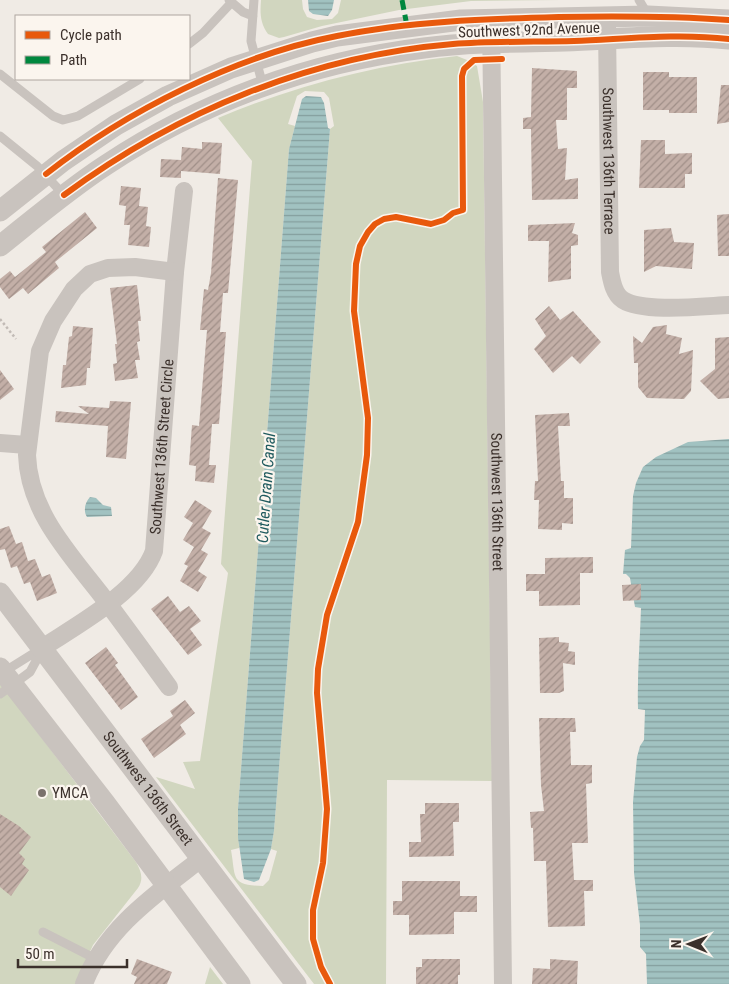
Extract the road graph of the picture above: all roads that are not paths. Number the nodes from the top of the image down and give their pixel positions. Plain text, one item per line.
1 (254, 0) edge
2 (231, 1) edge
3 (644, 8) edge
4 (253, 16) junction
5 (607, 16) junction
6 (491, 18) junction
7 (729, 20) edge
8 (729, 39) edge
9 (607, 40) junction
10 (190, 43) edge
11 (490, 43) junction
12 (256, 59) junction
13 (0, 74) edge
14 (138, 80) edge
15 (264, 86) junction
16 (0, 136) edge
17 (46, 174) junction
18 (184, 191) dead end
19 (64, 195) junction
20 (0, 211) edge
21 (0, 246) edge
22 (175, 272) junction
23 (729, 306) edge
24 (0, 443) edge
25 (27, 445) junction
26 (0, 593) edge
27 (108, 604) junction
28 (42, 648) junction
29 (3, 679) edge
30 (169, 687) dead end
31 (202, 858) junction
32 (166, 886) junction
33 (43, 932) dead end
34 (96, 958) junction
35 (84, 984) edge
36 (240, 984) edge
37 (296, 984) edge
38 (503, 984) edge

1 - 4 lane
2 - 4 lane
2 - 10 lane
3 - 5 street, Southwest 92nd Avenue
3 - 7 street, Southwest 92nd Avenue
4 - 12 lane
5 - 6 street, Southwest 92nd Avenue
5 - 9 street, Southwest 136th Terrace
6 - 11 street, Southwest 136th Street
6 - 12 street, Southwest 92nd Avenue
8 - 9 street, Southwest 92nd Avenue
9 - 11 street, Southwest 92nd Avenue
9 - 23 street, Southwest 136th Terrace
11 - 15 street, Southwest 92nd Avenue
11 - 38 street, Southwest 136th Street
12 - 15 lane
12 - 17 street, Southwest 92nd Avenue
13 - 14 lane
15 - 19 street, Southwest 92nd Avenue
16 - 17 lane
17 - 19 lane
17 - 20 street, Southwest 92nd Avenue
18 - 22 street, Southwest 136th Street Circle
19 - 21 street, Southwest 92nd Avenue
22 - 25 street
22 - 27 street, Southwest 136th Street Circle
24 - 25 street
25 - 27 street
26 - 28 street, Southwest 136th Street
27 - 28 street, Southwest 136th Street Circle
27 - 30 street
28 - 29 lane
28 - 29 lane
28 - 31 street, Southwest 136th Street
29 - 32 street
31 - 32 street
31 - 37 street, Southwest 136th Street
32 - 34 street
32 - 36 street
33 - 34 lane
34 - 35 street

